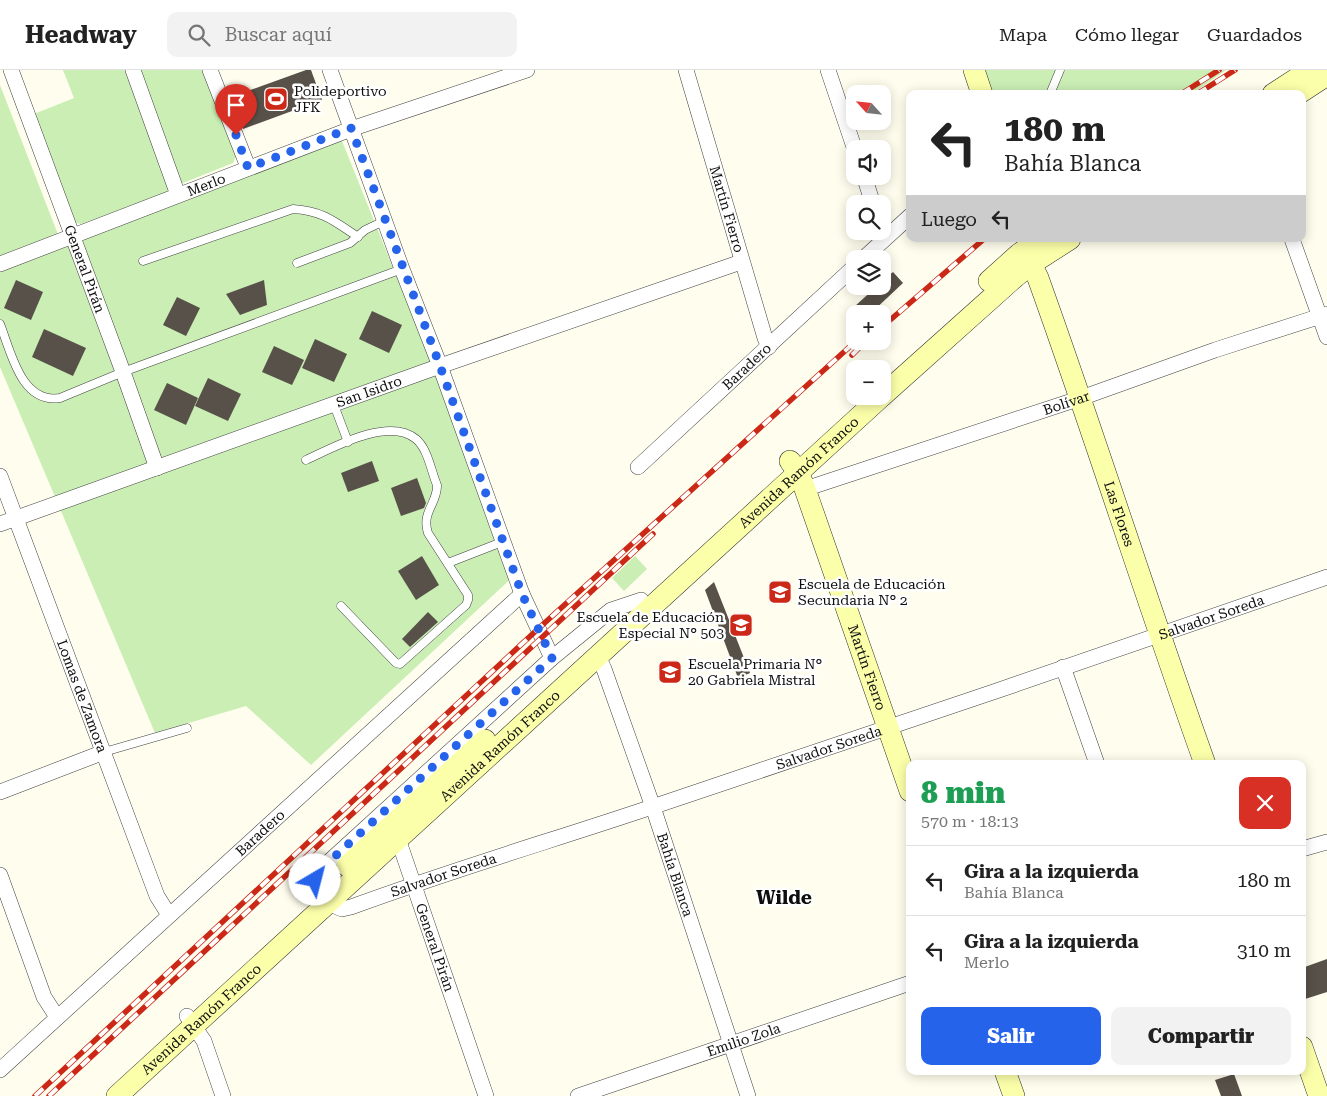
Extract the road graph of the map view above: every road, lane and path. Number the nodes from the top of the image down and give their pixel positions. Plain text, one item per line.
1 (11, 70) edge
2 (133, 70) edge
3 (210, 70) edge
4 (330, 70) edge
5 (527, 70) edge
6 (686, 70) edge
7 (828, 70) edge
8 (974, 70) edge
9 (1060, 70) edge
10 (1310, 70) edge
11 (1327, 75) edge
12 (981, 90) edge
13 (1052, 90) edge
14 (1279, 90) edge
15 (1303, 90) edge
16 (351, 128) junction
17 (852, 140) edge
18 (248, 168) junction
19 (178, 195) junction
20 (906, 219) edge
21 (384, 221) junction
22 (891, 228) edge
23 (73, 235) junction
24 (358, 237) junction
25 (878, 240) edge
26 (1035, 242) edge
27 (1065, 242) edge
28 (1293, 242) edge
29 (870, 250) edge
30 (143, 261) dead end
31 (741, 262) junction
32 (297, 263) dead end
33 (0, 264) edge
34 (1030, 264) junction
35 (402, 269) junction
36 (846, 274) edge
37 (1324, 315) edge
38 (0, 324) edge
39 (1327, 338) edge
40 (769, 347) junction
41 (440, 366) junction
42 (891, 370) edge
43 (124, 372) junction
44 (891, 388) edge
45 (1081, 398) junction
46 (334, 405) junction
47 (855, 405) edge
48 (872, 405) edge
49 (348, 442) junction
50 (306, 460) dead end
51 (638, 466) dead end
52 (157, 468) junction
53 (798, 474) junction
54 (0, 476) edge
55 (15, 518) junction
56 (0, 524) edge
57 (502, 542) junction
58 (448, 563) junction
59 (1327, 577) edge
60 (522, 594) junction
61 (641, 600) junction
62 (341, 606) dead end
63 (1159, 636) junction
64 (598, 656) junction
65 (552, 658) junction
66 (1063, 667) junction
67 (888, 726) junction
68 (187, 728) dead end
69 (104, 752) junction
70 (1096, 760) edge
71 (1204, 760) edge
72 (906, 779) edge
73 (0, 792) edge
74 (399, 798) junction
75 (653, 807) junction
76 (396, 832) junction
77 (1327, 842) edge
78 (1306, 848) edge
79 (0, 876) edge
80 (414, 884) junction
81 (324, 897) junction
82 (169, 915) junction
83 (906, 983) edge
84 (57, 1017) junction
85 (190, 1021) junction
86 (730, 1043) junction
87 (1306, 1059) edge
88 (0, 1070) edge
89 (1006, 1075) edge
90 (100, 1096) edge
91 (117, 1096) edge
92 (223, 1096) edge
93 (486, 1096) edge
94 (578, 1096) edge
95 (748, 1096) edge
96 (1014, 1096) edge
97 (1319, 1096) edge

1 - 23 street, General Pirán
2 - 19 street
3 - 18 street
4 - 16 street
5 - 16 street, Merlo
6 - 31 street, Martín Fierro
7 - 17 street
8 - 12 main road
9 - 13 lane
10 - 14 main road
11 - 15 main road
16 - 18 street, Merlo
16 - 21 street
18 - 19 street, Merlo
19 - 23 street, Merlo
20 - 22 street
21 - 24 lane
21 - 35 street
23 - 33 street, Merlo
23 - 43 street, General Pirán
24 - 30 lane
24 - 32 lane
25 - 29 street
26 - 42 main road
27 - 34 main road, Avenida Ramón Franco
28 - 37 street
31 - 40 street, Martín Fierro
31 - 41 street, San Isidro
34 - 44 main road, Avenida Ramón Franco
34 - 45 main road, Las Flores
35 - 41 street
35 - 43 lane
36 - 40 street, Baradero
37 - 39 street
37 - 45 street, Bolívar
38 - 43 lane
40 - 51 street, Baradero
41 - 46 street, San Isidro
41 - 57 street
43 - 52 street, General Pirán
45 - 53 street, Bolívar
45 - 63 main road, Las Flores
46 - 49 lane
46 - 52 street, San Isidro
47 - 53 main road, Avenida Ramón Franco
48 - 53 main road, Avenida Ramón Franco
49 - 50 lane
49 - 58 lane
52 - 55 street, San Isidro
53 - 61 main road, Avenida Ramón Franco
53 - 64 main road, Avenida Ramón Franco
53 - 67 main road, Martín Fierro
54 - 55 street, Lomas de Zamora
55 - 56 street, San Isidro
55 - 69 street, Lomas de Zamora
57 - 58 lane
57 - 60 street
58 - 62 lane
59 - 63 street, Salvador Soreda
60 - 65 street
60 - 82 street, Baradero
61 - 65 street
61 - 76 main road, Avenida Ramón Franco
63 - 66 street, Salvador Soreda
63 - 71 main road, Las Flores
64 - 75 street, Bahía Blanca
64 - 76 main road, Avenida Ramón Franco
65 - 74 street
66 - 67 street, Salvador Soreda
66 - 70 street
67 - 72 main road, Martín Fierro
67 - 75 street, Salvador Soreda
68 - 69 lane
69 - 73 street
69 - 82 street, Lomas de Zamora
74 - 76 street
74 - 81 street
75 - 80 street, Salvador Soreda
75 - 86 street, Bahía Blanca
76 - 80 street, General Pirán
76 - 81 main road, Avenida Ramón Franco
77 - 78 street
79 - 84 street
80 - 81 street, Salvador Soreda
80 - 93 street, General Pirán
81 - 85 main road, Avenida Ramón Franco
82 - 84 street, Baradero
83 - 86 street, Emilio Zola
84 - 88 street, Baradero
85 - 90 main road, Avenida Ramón Franco
85 - 91 main road, Avenida Ramón Franco
85 - 92 street
86 - 94 street, Emilio Zola
86 - 95 street, Bahía Blanca
87 - 97 main road
89 - 96 main road

